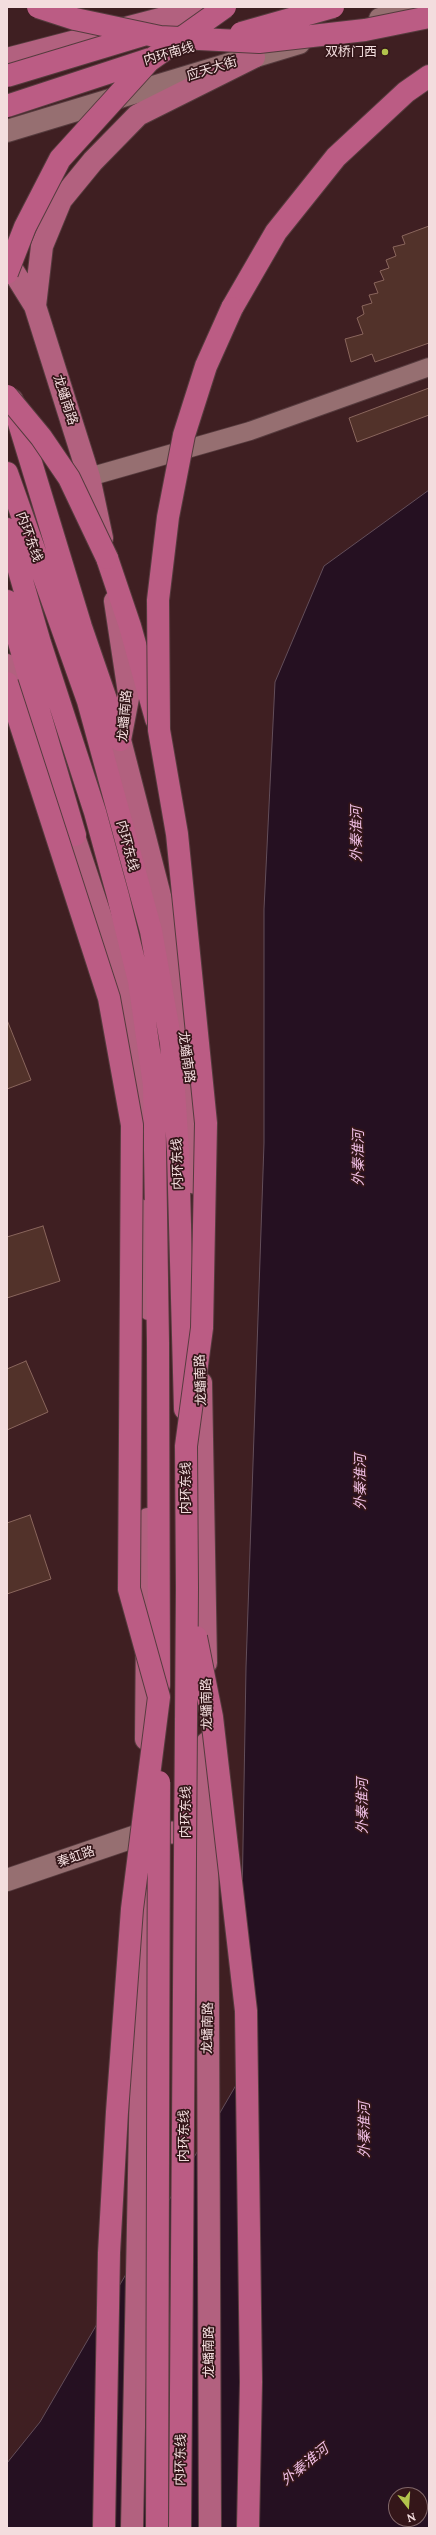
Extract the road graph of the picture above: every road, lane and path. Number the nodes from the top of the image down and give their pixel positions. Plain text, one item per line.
1 (38, 7) edge
2 (206, 7) edge
3 (225, 7) edge
4 (243, 7) edge
5 (333, 7) edge
6 (418, 7) edge
7 (429, 17) edge
8 (254, 57) junction
9 (7, 59) edge
10 (7, 76) edge
11 (429, 76) edge
12 (7, 106) edge
13 (7, 131) edge
14 (7, 261) edge
15 (7, 273) edge
16 (7, 282) edge
17 (35, 306) junction
18 (429, 367) edge
19 (7, 385) edge
20 (7, 396) edge
21 (7, 473) edge
22 (89, 477) junction
23 (7, 529) edge
24 (7, 601) edge
25 (8, 681) edge
26 (159, 730) junction
27 (120, 740) junction
28 (75, 835) junction
29 (186, 1446) junction
30 (187, 1588) junction
31 (159, 1697) junction
32 (208, 1832) junction
33 (146, 1833) junction
34 (7, 1880) edge
35 (104, 2528) edge
36 (132, 2528) edge
37 (157, 2528) edge
38 (180, 2528) edge
39 (210, 2528) edge
40 (248, 2528) edge

1 - 7 highway, bridge
2 - 9 main road
3 - 15 highway, bridge
4 - 10 highway, 内环南线, bridge
5 - 12 highway, 内环南线, bridge
6 - 8 street, 应天大街
8 - 13 street, 应天大街
8 - 17 main road
11 - 26 highway, bridge
14 - 17 main road, 龙蟠南路
16 - 17 main road
17 - 22 main road, 龙蟠南路
18 - 22 street
19 - 27 highway, bridge
20 - 26 highway, bridge
21 - 29 highway, 内环东线, bridge
22 - 27 main road, 龙蟠南路
23 - 31 highway, 内环东线, bridge
24 - 28 highway
25 - 28 main road
25 - 31 highway, bridge
26 - 29 highway, bridge
27 - 32 main road, 龙蟠南路
28 - 33 main road
29 - 30 highway, 内环东线, bridge
30 - 38 highway, 内环东线, bridge
30 - 40 highway, bridge
31 - 35 highway, bridge
31 - 37 highway, 内环东线, bridge
32 - 33 main road
32 - 39 main road, 龙蟠南路
33 - 34 street, 秦虹路
33 - 36 main road

